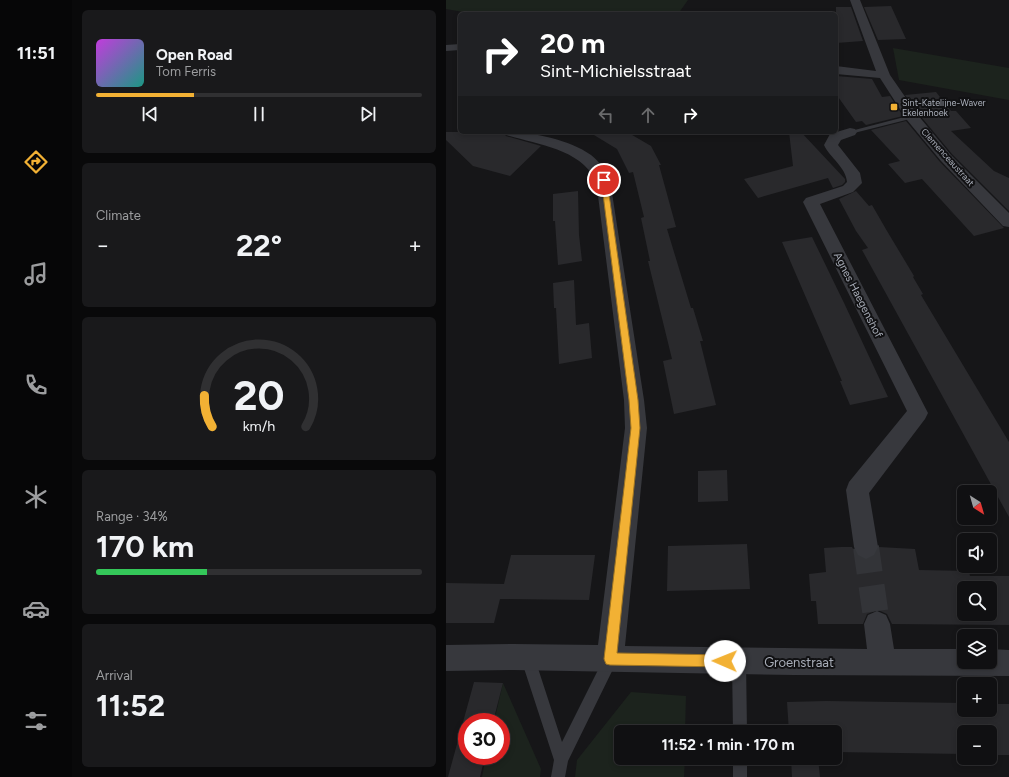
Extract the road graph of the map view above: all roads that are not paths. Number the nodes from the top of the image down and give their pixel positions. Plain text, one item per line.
1 (855, 0) edge
2 (446, 48) edge
3 (458, 48) edge
4 (838, 70) edge
5 (884, 76) junction
6 (912, 117) junction
7 (850, 132) joint
8 (518, 134) edge
9 (1009, 222) edge
10 (866, 547) tunnel mouth
11 (877, 624) tunnel mouth
12 (446, 658) edge
13 (528, 658) junction
14 (610, 659) junction
15 (739, 661) junction
16 (882, 662) junction
17 (1009, 663) edge
18 (740, 725) edge
19 (560, 760) junction
20 (740, 765) edge
21 (558, 777) edge
22 (740, 777) edge

1 - 5 street, Clemenceaustraat
2 - 3 street
4 - 5 street
5 - 6 street, Clemenceaustraat
6 - 7 lane, Agnes Haegenshof
6 - 9 street, Clemenceaustraat
7 - 10 street, Agnes Haegenshof
8 - 14 street
11 - 16 street
12 - 13 street, Groenstraat
13 - 14 street, Groenstraat
13 - 19 lane
14 - 15 street, Groenstraat
14 - 19 lane
15 - 16 street, Groenstraat
15 - 18 lane
16 - 17 street, Groenstraat
19 - 21 lane
20 - 22 lane

